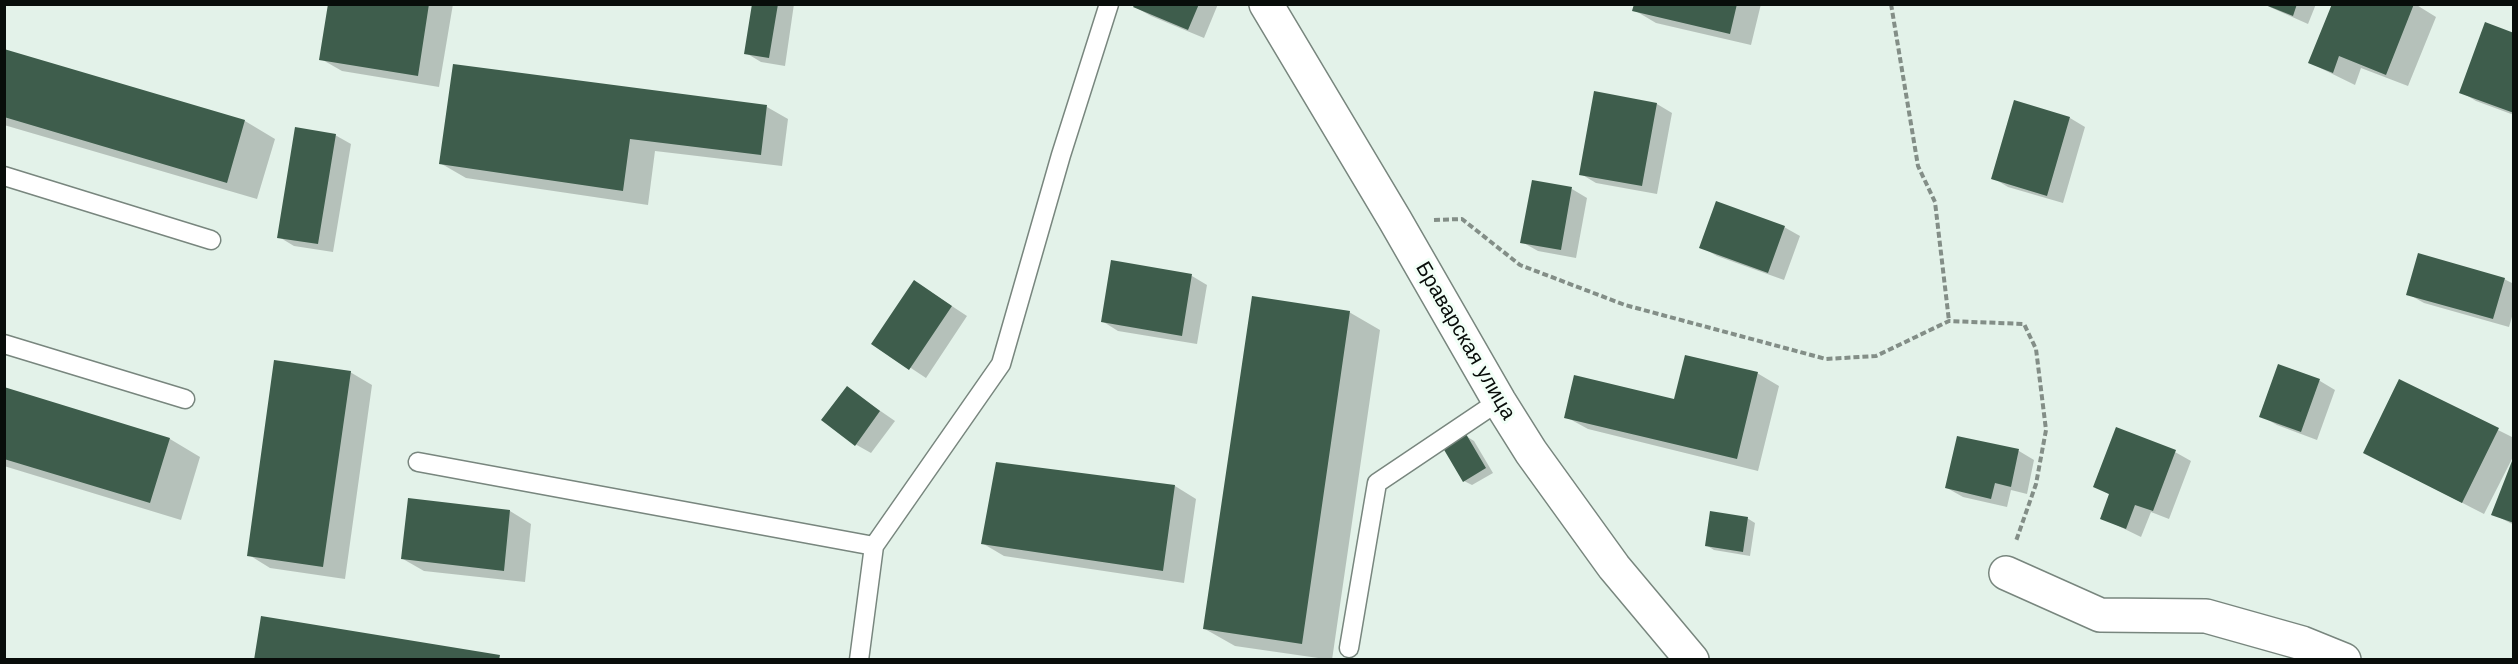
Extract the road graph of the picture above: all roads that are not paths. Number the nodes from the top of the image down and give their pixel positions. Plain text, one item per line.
1 (1109, 4) edge
2 (1266, 4) edge
3 (4, 176) edge
4 (211, 240) dead end
5 (4, 344) edge
6 (185, 399) dead end
7 (1499, 401) junction
8 (418, 462) dead end
9 (874, 546) junction
10 (2006, 573) road end
11 (1349, 648) dead end
12 (859, 660) edge
13 (1692, 660) edge
14 (2344, 660) edge

1 - 9 lane
2 - 7 main road, Браварская улица
3 - 4 lane
5 - 6 lane
7 - 11 lane
7 - 13 main road, Браварская улица
8 - 9 lane
9 - 12 lane
10 - 14 main road

